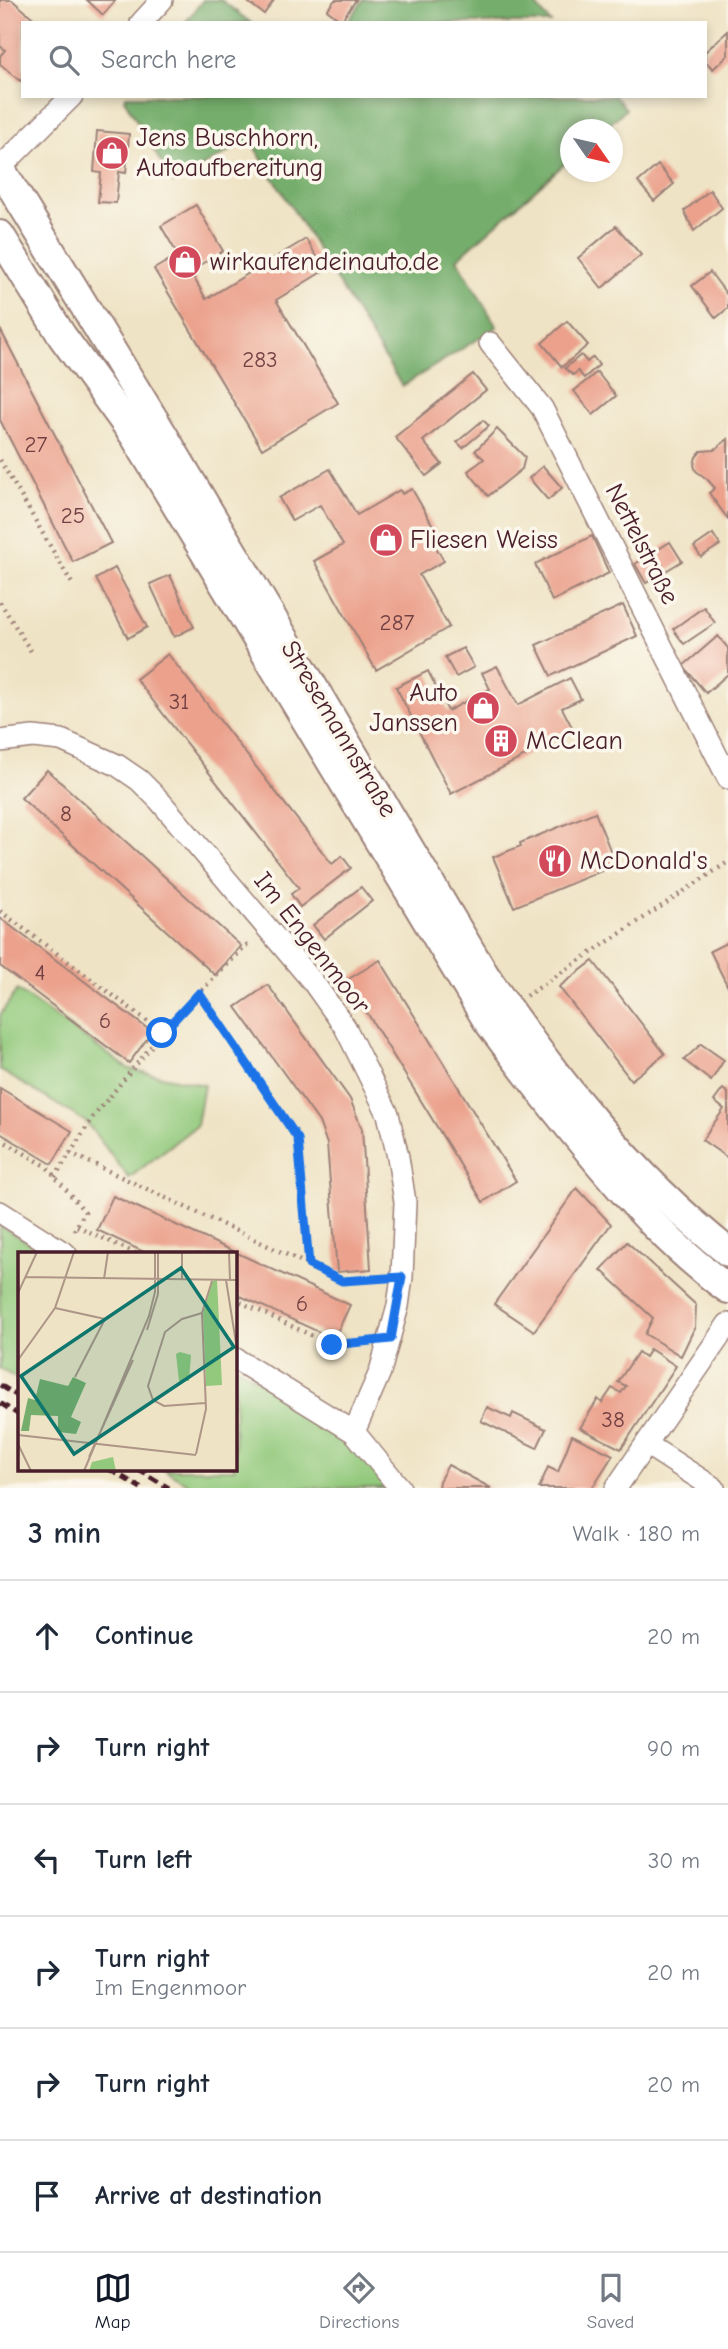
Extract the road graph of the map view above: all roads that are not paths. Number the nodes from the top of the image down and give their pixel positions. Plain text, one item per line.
1 (162, 0) edge
2 (143, 21) edge
3 (70, 98) edge
4 (0, 168) edge
5 (0, 236) edge
6 (490, 343) dead end
7 (0, 741) edge
8 (728, 778) edge
9 (0, 1212) edge
10 (63, 1252) edge
11 (728, 1252) edge
12 (728, 1289) edge
13 (728, 1324) edge
14 (236, 1359) edge
15 (354, 1432) junction
16 (646, 1444) junction
17 (400, 1488) edge
18 (616, 1488) edge
19 (713, 1488) edge

1 - 2 street
3 - 4 street
4 - 11 main road, Stresemannstraße
5 - 12 main road, Stresemannstraße
6 - 8 street, Nettelstraße
7 - 15 street, Im Engenmoor
9 - 10 street
13 - 16 street
14 - 15 street
15 - 17 street
16 - 18 street
16 - 19 street

